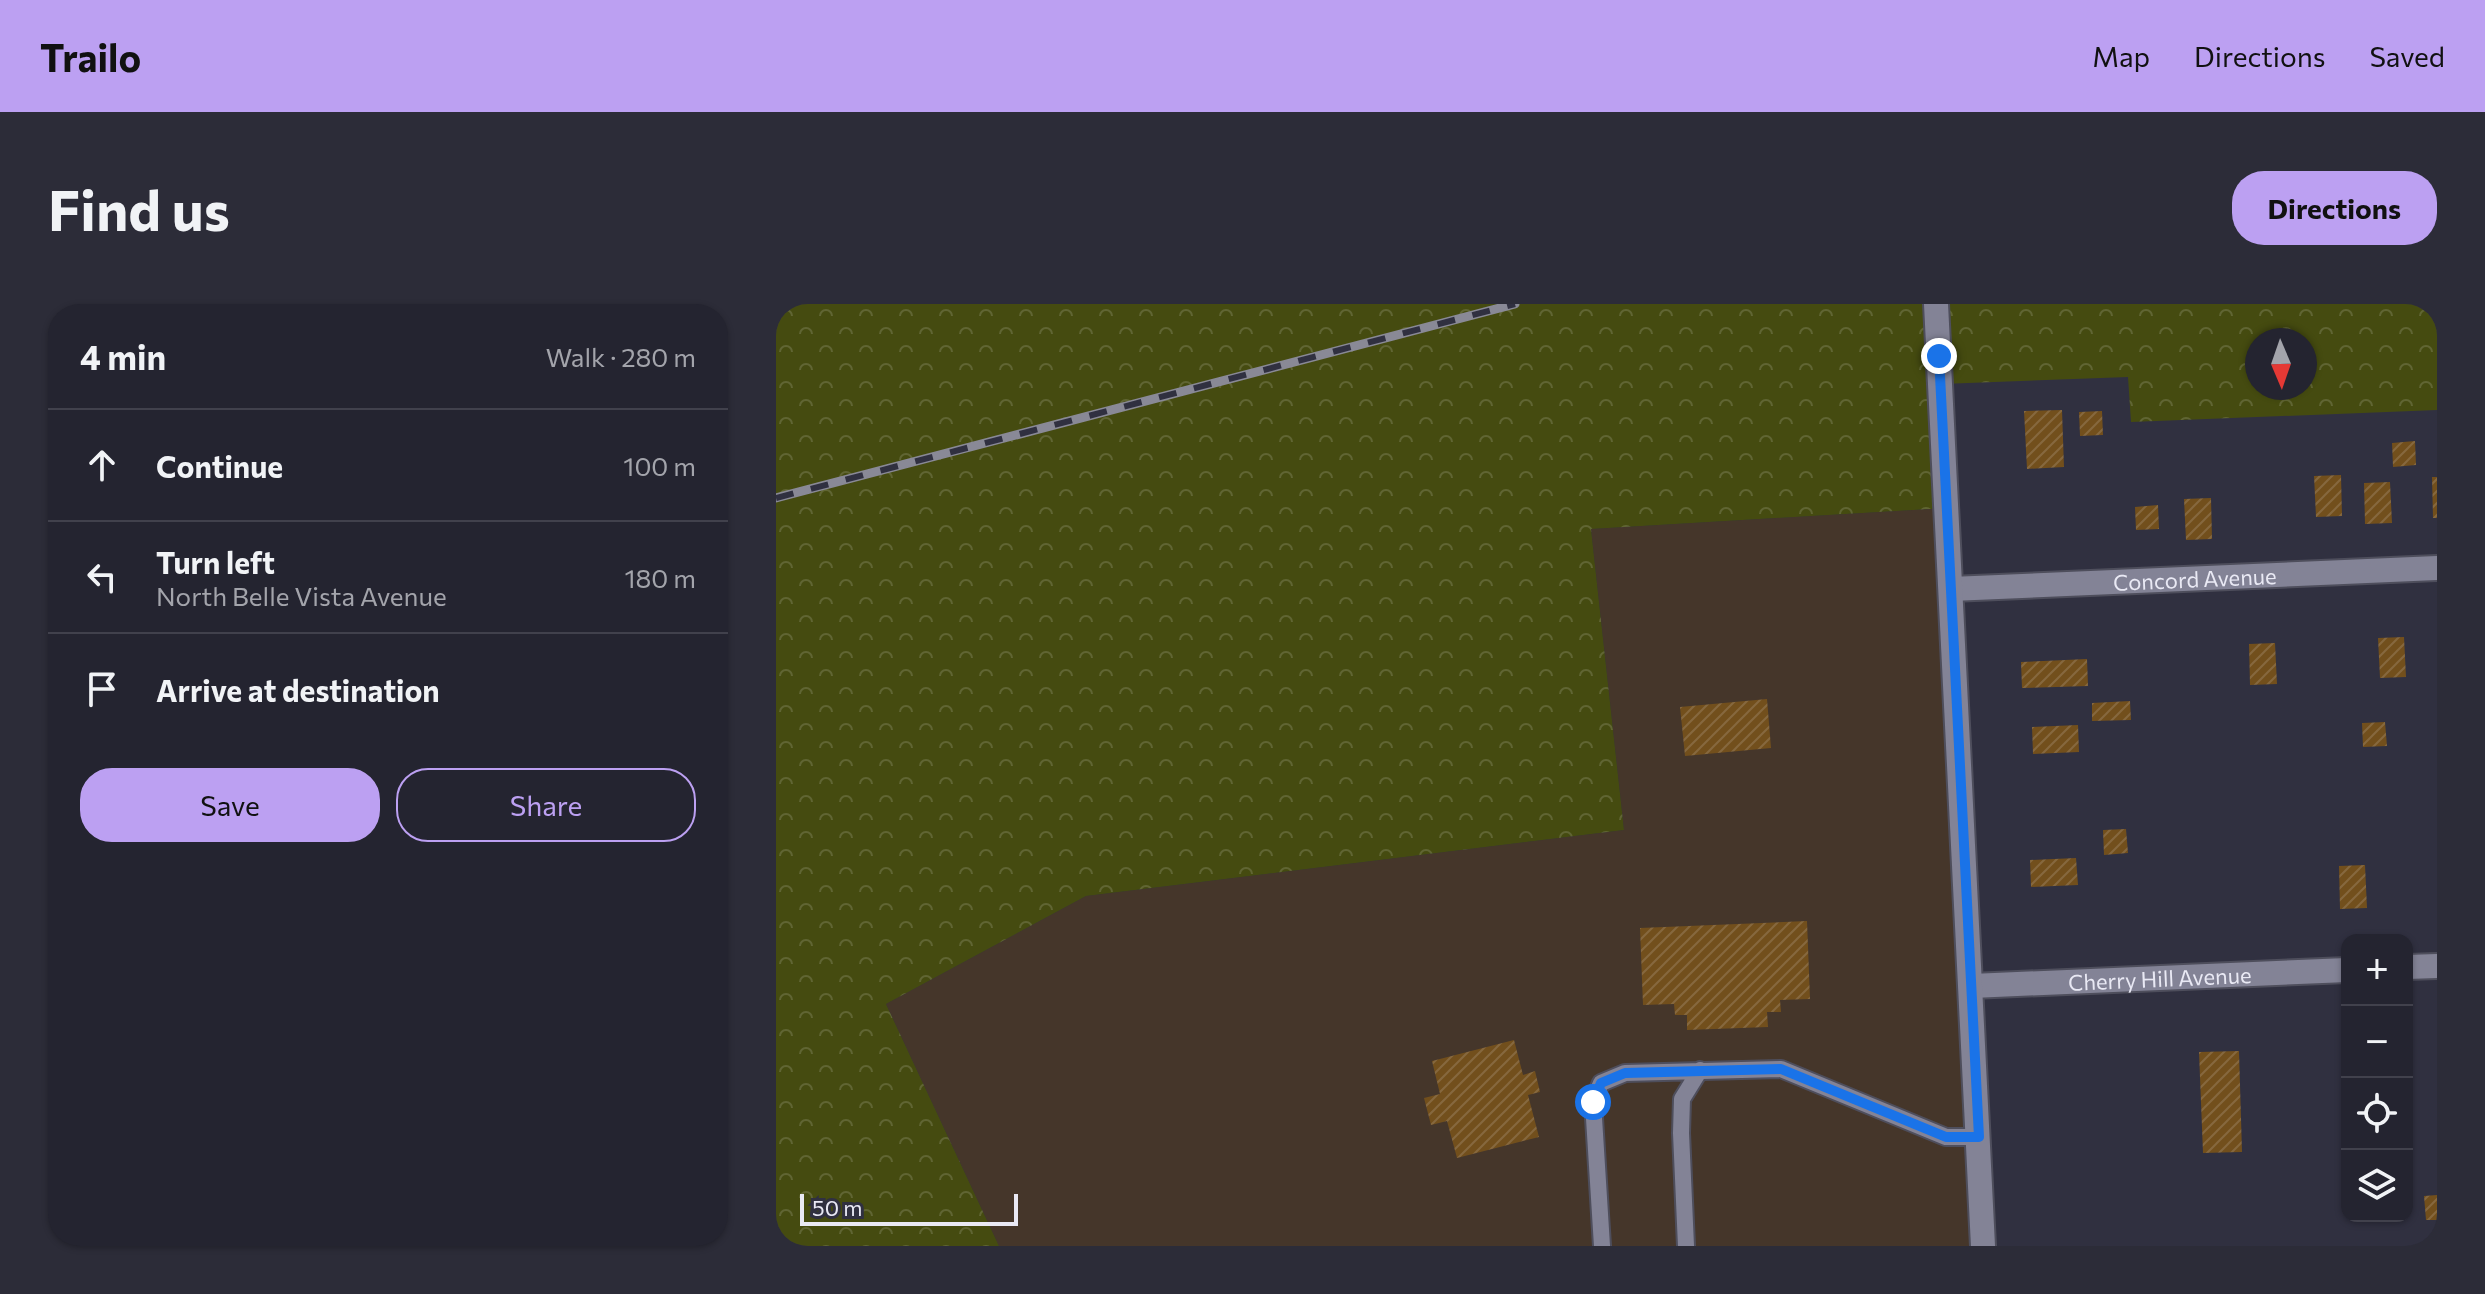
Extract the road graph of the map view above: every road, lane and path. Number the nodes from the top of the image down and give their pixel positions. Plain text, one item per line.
1 (1936, 304) edge
2 (2437, 568) edge
3 (1951, 589) junction
4 (2437, 966) edge
5 (2413, 967) edge
6 (2341, 970) edge
7 (1972, 986) junction
8 (1700, 1070) junction
9 (1979, 1137) junction
10 (1602, 1246) edge
11 (1686, 1246) edge
12 (1983, 1246) edge

1 - 3 street
2 - 3 street, Concord Avenue
3 - 7 street
4 - 5 street
6 - 7 street, Cherry Hill Avenue
7 - 9 street
8 - 9 lane
8 - 10 lane
8 - 11 lane
9 - 12 street

